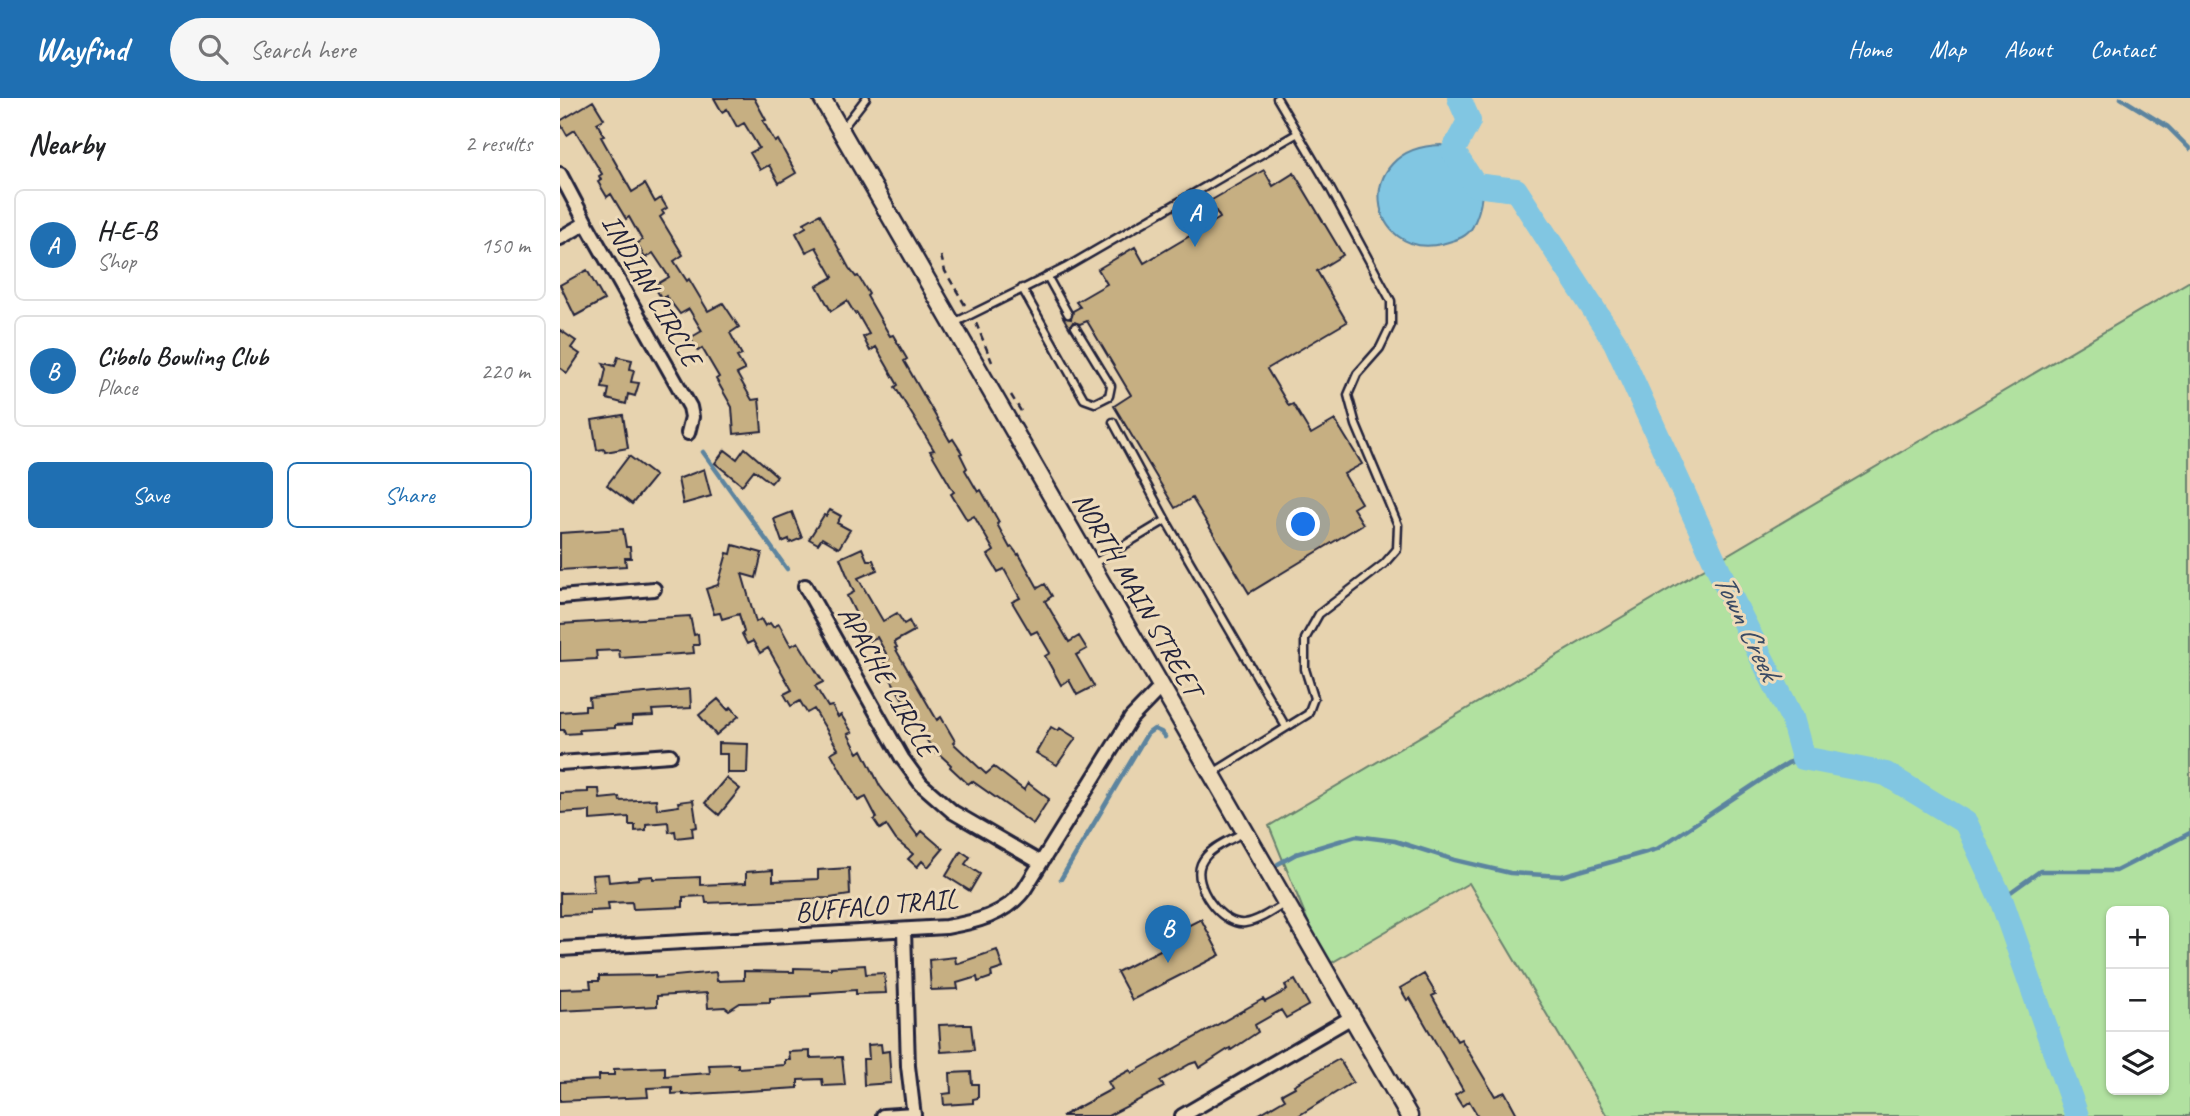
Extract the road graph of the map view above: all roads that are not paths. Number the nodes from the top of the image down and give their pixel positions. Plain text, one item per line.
1 (822, 98) edge
2 (866, 98) edge
3 (1277, 98) edge
4 (841, 131) junction
5 (1298, 133) junction
6 (560, 174) edge
7 (586, 223) junction
8 (560, 238) edge
9 (1047, 276) junction
10 (1022, 288) junction
11 (1068, 314) dead end
12 (952, 324) junction
13 (1075, 327) dead end
14 (1113, 422) dead end
15 (688, 433) dead end
16 (1166, 520) junction
17 (1091, 565) junction
18 (805, 586) dead end
19 (654, 589) dead end
20 (560, 597) edge
21 (1161, 687) junction
22 (1286, 727) junction
23 (670, 755) dead end
24 (560, 763) edge
25 (1211, 774) junction
26 (1245, 832) junction
27 (1041, 863) junction
28 (1286, 903) junction
29 (904, 930) junction
30 (560, 949) edge
31 (1352, 1017) junction
32 (914, 1115) edge
33 (883, 1116) edge
34 (1182, 1116) edge
35 (1409, 1116) edge

1 - 4 street, NORTH MAIN STREET
2 - 4 lane
3 - 5 lane
4 - 12 street, NORTH MAIN STREET
5 - 9 lane
5 - 22 lane
6 - 7 street, INDIAN CIRCLE
7 - 8 street
7 - 15 street, INDIAN CIRCLE
9 - 10 lane
9 - 11 lane
10 - 12 lane
10 - 13 lane
12 - 17 street, NORTH MAIN STREET
14 - 16 lane
16 - 17 lane
16 - 22 lane
17 - 21 street, NORTH MAIN STREET
18 - 27 street, APACHE CIRCLE
19 - 20 street
21 - 25 street, NORTH MAIN STREET
21 - 27 street, BUFFALO TRAIL
22 - 25 lane
23 - 24 street
25 - 26 street, NORTH MAIN STREET
26 - 28 street, NORTH MAIN STREET
26 - 28 lane
27 - 29 street, BUFFALO TRAIL
28 - 31 street, NORTH MAIN STREET
29 - 30 street, BUFFALO TRAIL
29 - 32 street
31 - 34 street
31 - 35 street, NORTH MAIN STREET
32 - 33 street

